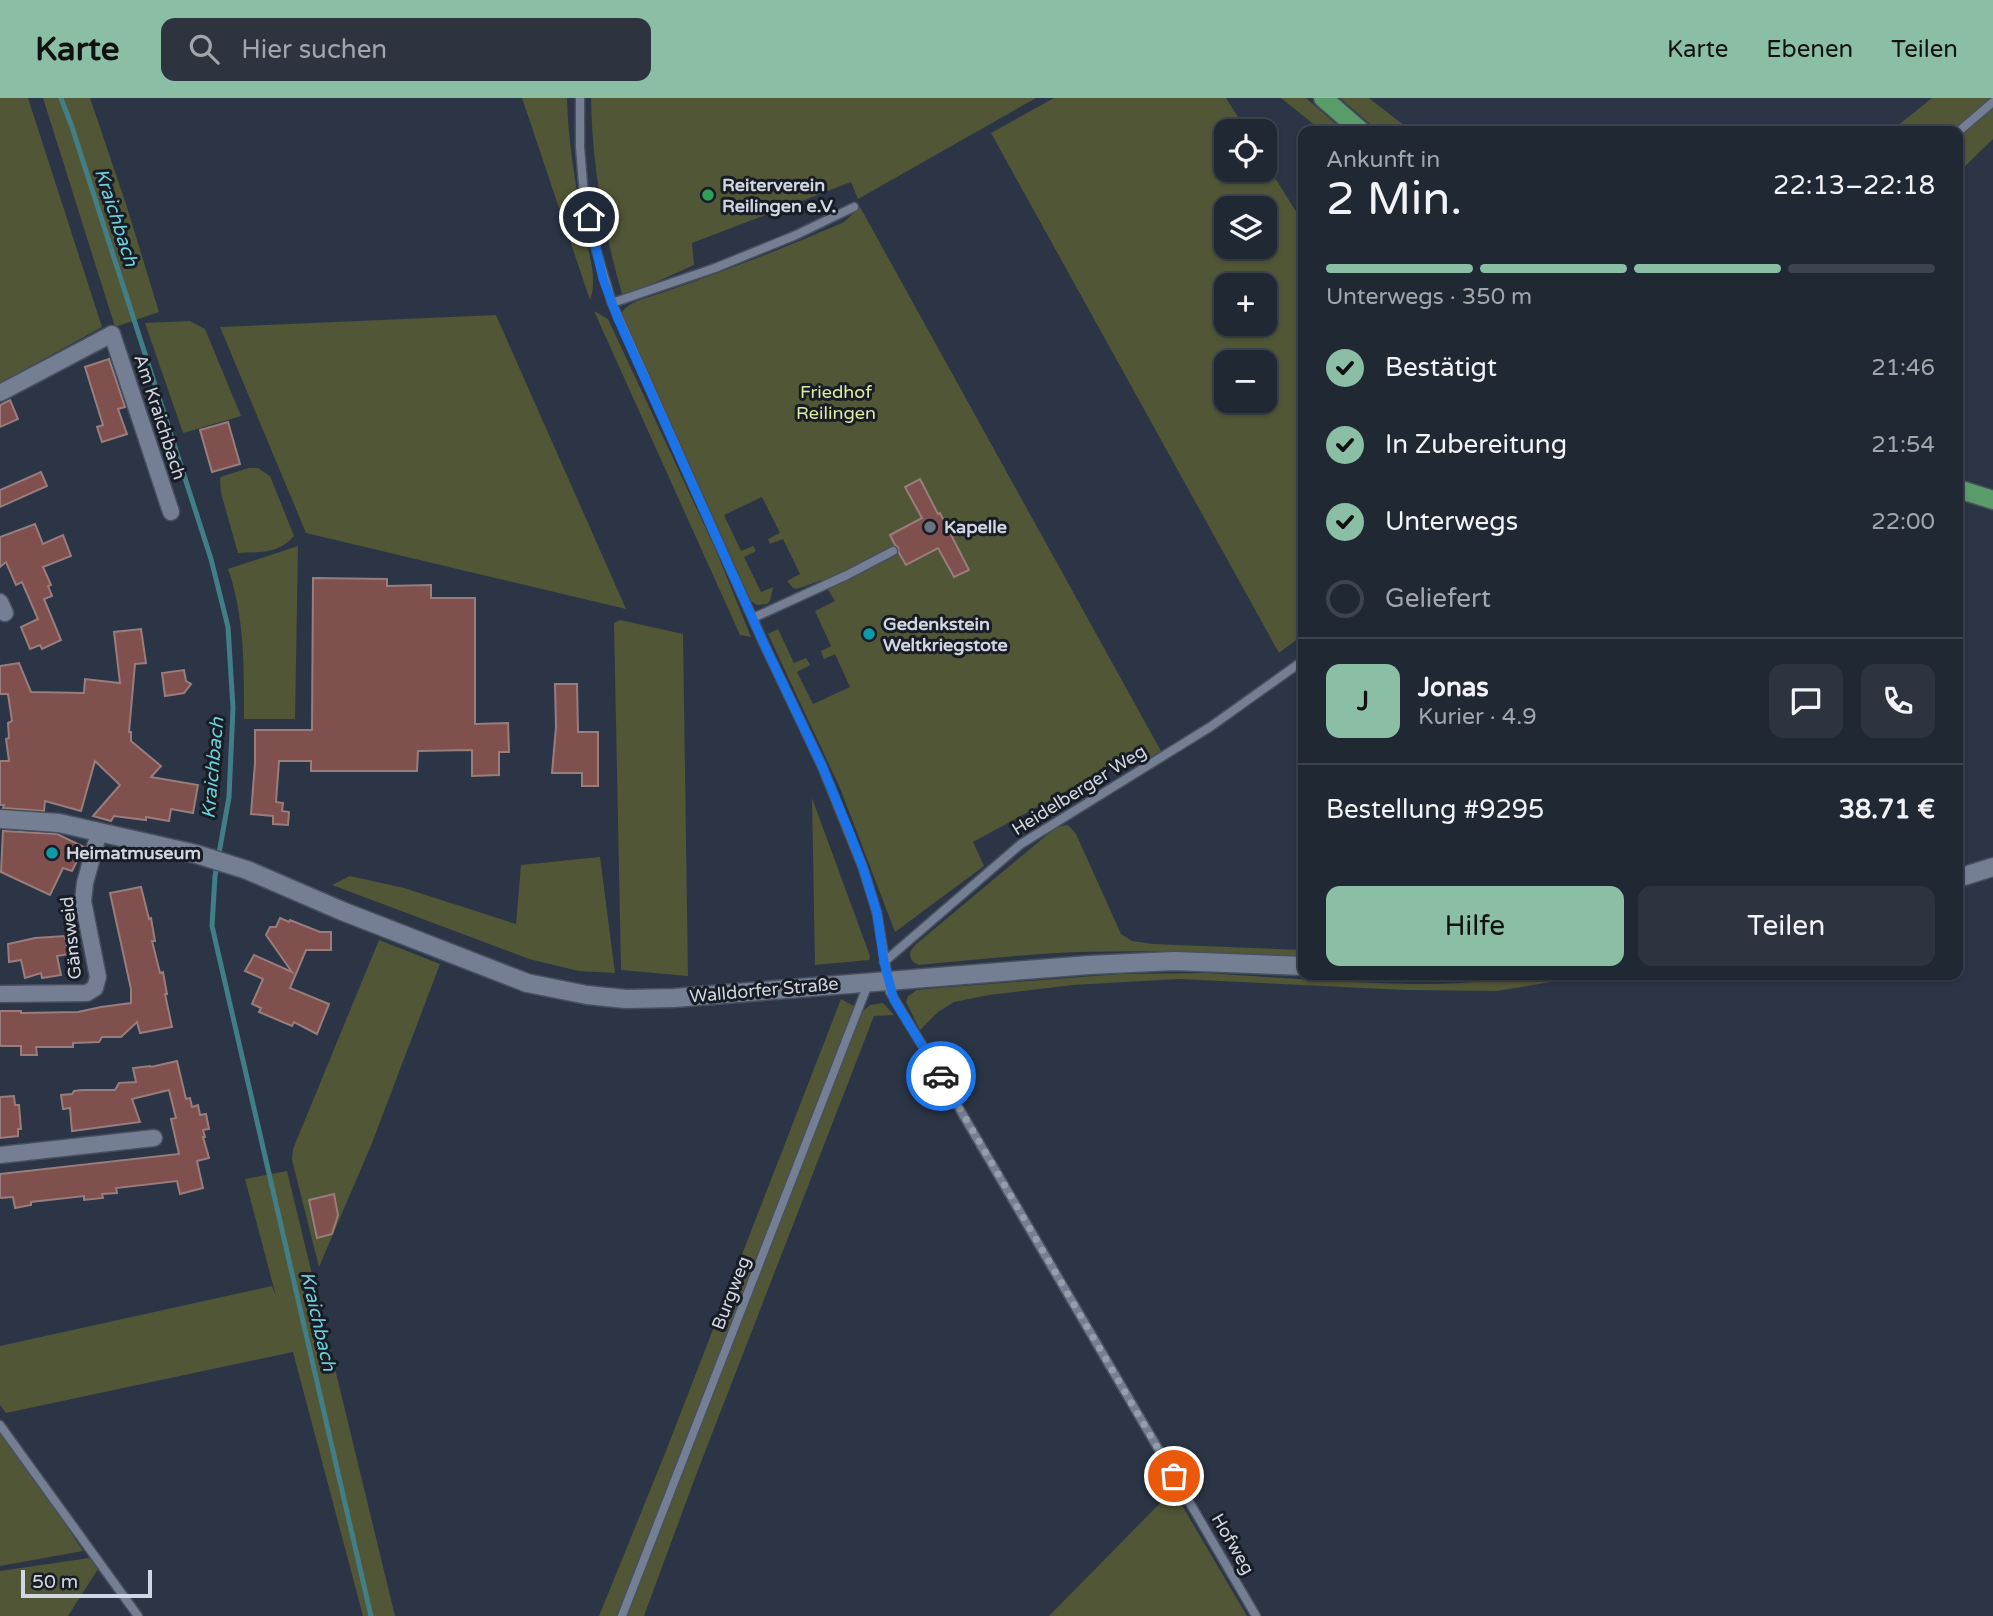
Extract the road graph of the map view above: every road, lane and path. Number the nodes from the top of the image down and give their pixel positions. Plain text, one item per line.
1 (580, 98) edge
2 (1323, 98) edge
3 (1993, 102) edge
4 (1355, 126) edge
5 (1963, 128) edge
6 (855, 207) dead end
7 (611, 303) junction
8 (0, 393) edge
9 (1963, 491) edge
10 (1993, 500) edge
11 (171, 512) dead end
12 (893, 551) dead end
13 (753, 618) junction
14 (1298, 664) edge
15 (0, 819) edge
16 (99, 832) junction
17 (1993, 867) edge
18 (1963, 876) edge
19 (1298, 966) edge
20 (886, 971) junction
21 (869, 982) junction
22 (0, 995) edge
23 (155, 1138) dead end
24 (0, 1155) edge
25 (0, 1425) edge
26 (138, 1616) edge
27 (622, 1616) edge
28 (1256, 1616) edge

1 - 7 lane, Hofweg
2 - 4 main road
3 - 5 lane
6 - 7 lane
7 - 13 lane, Hofweg
8 - 11 street, Am Kraichbach
9 - 10 main road
12 - 13 lane
13 - 20 lane, Hofweg
14 - 20 lane, Heidelberger Weg
15 - 16 street, Walldorfer Straße
16 - 21 street, Walldorfer Straße
16 - 22 street, Gänsweid
17 - 18 street
19 - 20 street, Walldorfer Straße
20 - 21 street, Walldorfer Straße
20 - 28 lane, Hofweg
21 - 27 lane, Burgweg
23 - 24 street
25 - 26 lane

